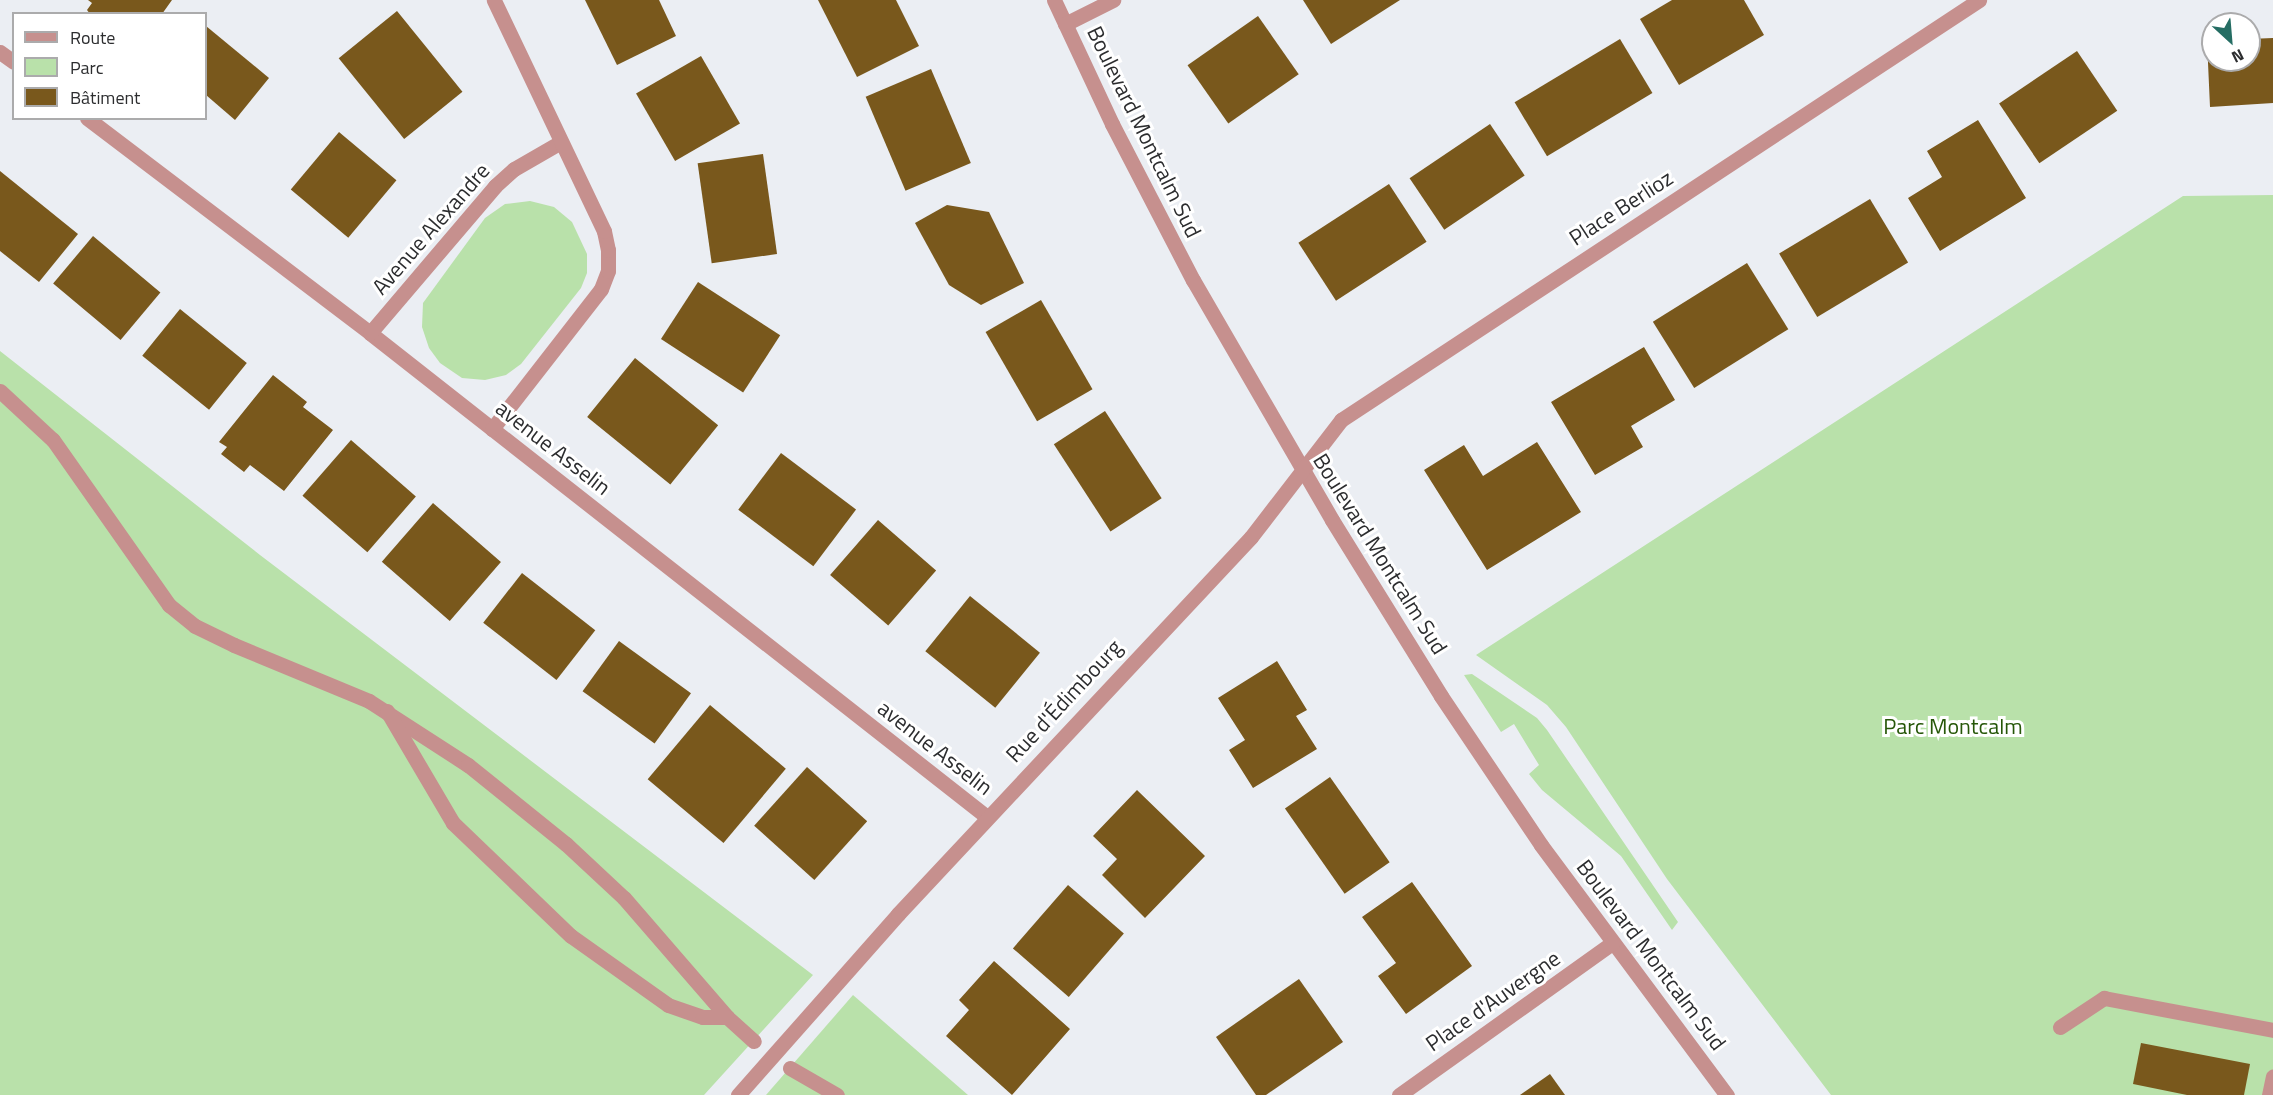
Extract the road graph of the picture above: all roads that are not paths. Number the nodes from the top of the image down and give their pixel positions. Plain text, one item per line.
1 (494, 0) edge
2 (1054, 0) edge
3 (1113, 0) edge
4 (1979, 0) edge
5 (1065, 24) junction
6 (90, 120) edge
7 (561, 142) junction
8 (370, 333) junction
9 (0, 391) edge
10 (492, 429) junction
11 (1302, 471) junction
12 (387, 711) junction
13 (987, 818) junction
14 (1612, 943) junction
15 (727, 1017) junction
16 (2060, 1028) dead end
17 (2273, 1030) edge
18 (754, 1041) dead end
19 (790, 1068) dead end
20 (2273, 1076) edge
21 (738, 1095) edge
22 (837, 1095) edge
23 (1399, 1095) edge
24 (1727, 1095) edge
25 (2269, 1095) edge

1 - 7 street
2 - 5 street, Boulevard Montcalm Sud
3 - 5 street
4 - 11 street, Place Berlioz
5 - 11 street, Boulevard Montcalm Sud
6 - 8 street, avenue Asselin
7 - 8 street, Avenue Alexandre
7 - 10 street
8 - 10 street, avenue Asselin
9 - 12 street
10 - 13 street, avenue Asselin
11 - 13 street, Rue d'Édimbourg
11 - 14 street, Boulevard Montcalm Sud
12 - 15 street
12 - 15 street
13 - 21 street, Rue d'Édimbourg
14 - 23 street, Place d'Auvergne
14 - 24 street, Boulevard Montcalm Sud
15 - 18 street
16 - 17 street
19 - 22 street
20 - 25 street

